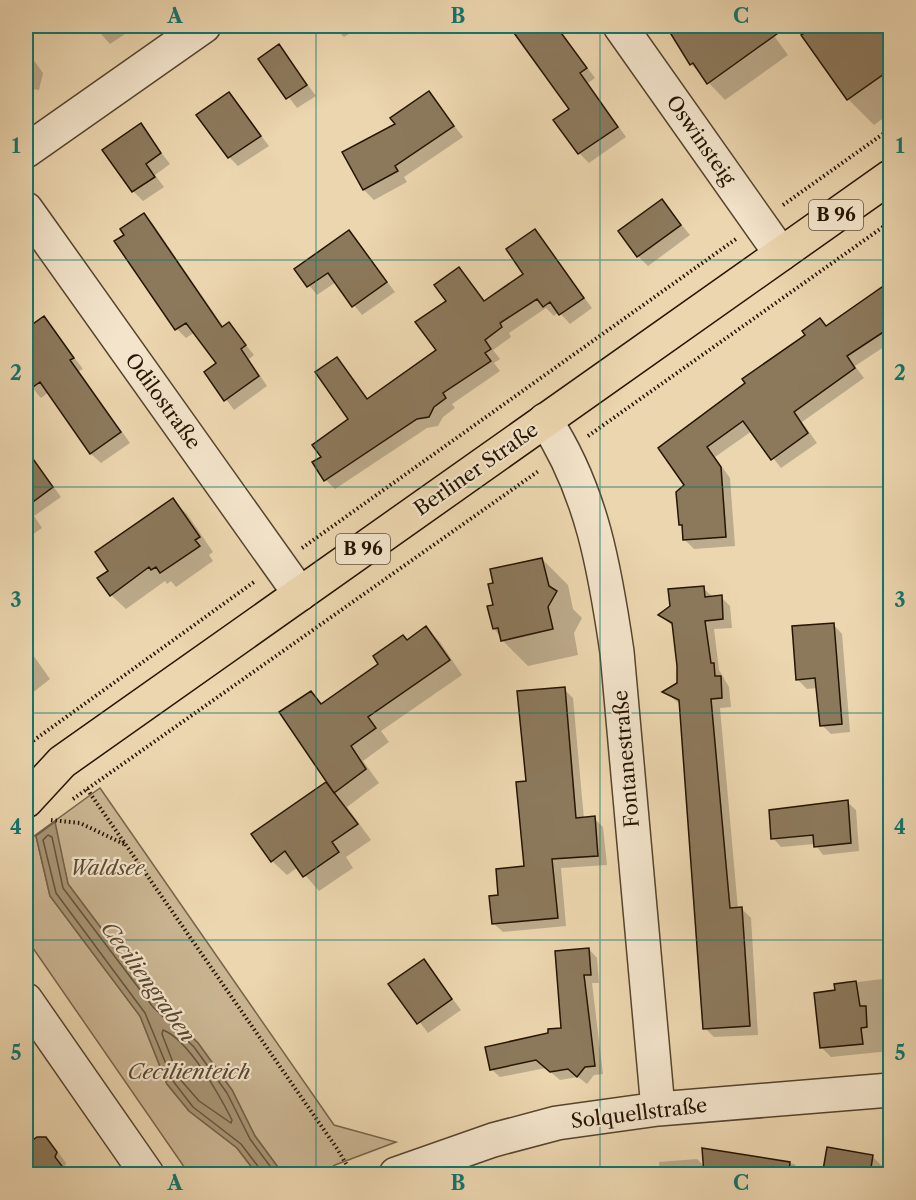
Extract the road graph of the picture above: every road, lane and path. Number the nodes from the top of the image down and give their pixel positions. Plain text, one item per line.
1 (204, 26) edge
2 (620, 26) edge
3 (891, 129) edge
4 (26, 151) edge
5 (891, 177) edge
6 (26, 209) edge
7 (773, 212) dead end
8 (891, 222) edge
9 (736, 239) dead end
10 (781, 254) junction
11 (545, 420) junction
12 (584, 439) dead end
13 (541, 469) dead end
14 (293, 555) dead end
15 (256, 581) dead end
16 (300, 594) junction
17 (26, 746) edge
18 (62, 762) junction
19 (26, 777) edge
20 (87, 789) junction
21 (70, 801) dead end
22 (41, 811) edge
23 (126, 845) junction
24 (26, 1000) edge
25 (891, 1090) edge
26 (658, 1109) junction
27 (416, 1171) edge
28 (147, 1174) edge
29 (352, 1174) edge

1 - 4 street
2 - 10 street, Oswinsteig
3 - 7 path
5 - 10 main road, Berliner Straße / B 96
6 - 16 street, Odilostraße
8 - 12 path
9 - 14 path
10 - 11 main road, Berliner Straße / B 96
11 - 16 main road, Berliner Straße / B 96
11 - 26 street, Fontanestraße
13 - 20 path
15 - 17 path
16 - 18 main road, Berliner Straße / B 96
18 - 19 main road, Berliner Straße / B 96
18 - 22 main road, Berliner Straße / B 96
20 - 21 path
20 - 23 path
22 - 23 path
23 - 29 path
24 - 28 street
25 - 26 street, Solquellstraße
26 - 27 street, Solquellstraße

